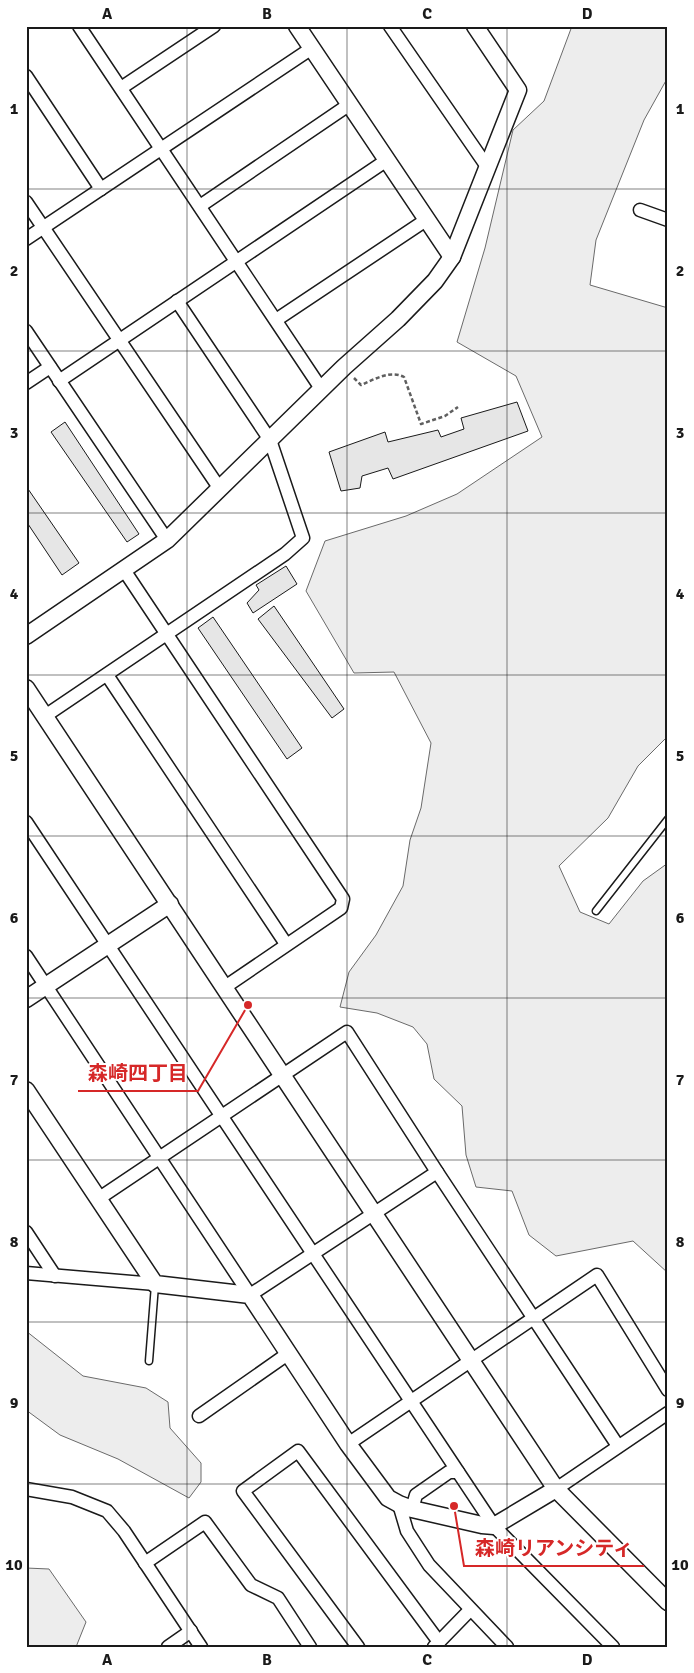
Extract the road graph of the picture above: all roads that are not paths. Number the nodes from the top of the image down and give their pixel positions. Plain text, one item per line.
1 (214, 26) edge
2 (297, 26) edge
3 (390, 26) edge
4 (475, 26) edge
5 (83, 28) edge
6 (312, 48) junction
7 (26, 76) edge
8 (121, 88) junction
9 (350, 104) junction
10 (161, 149) junction
11 (387, 160) junction
12 (488, 168) junction
13 (101, 189) junction
14 (26, 202) edge
15 (200, 206) junction
16 (640, 210) dead end
17 (426, 220) junction
18 (668, 220) edge
19 (44, 228) junction
20 (26, 239) edge
21 (452, 257) junction
22 (237, 261) junction
23 (177, 302) junction
24 (276, 320) junction
25 (26, 332) edge
26 (120, 340) junction
27 (50, 367) junction
28 (59, 380) junction
29 (26, 383) edge
30 (322, 390) junction
31 (270, 440) junction
32 (220, 489) junction
33 (167, 540) junction
34 (124, 570) junction
35 (168, 634) junction
36 (26, 636) edge
37 (107, 675) junction
38 (26, 688) edge
39 (45, 716) junction
40 (668, 819) edge
41 (26, 822) edge
42 (170, 904) junction
43 (596, 911) dead end
44 (286, 944) junction
45 (108, 945) junction
46 (26, 956) edge
47 (46, 986) junction
48 (225, 987) junction
49 (26, 999) edge
50 (282, 1075) junction
51 (26, 1090) edge
52 (222, 1115) junction
53 (160, 1157) junction
54 (437, 1172) junction
55 (98, 1199) junction
56 (374, 1214) junction
57 (26, 1232) edge
58 (313, 1253) junction
59 (26, 1273) edge
60 (55, 1276) junction
61 (155, 1284) junction
62 (250, 1295) junction
63 (533, 1319) junction
64 (289, 1353) junction
65 (149, 1361) dead end
66 (471, 1361) junction
67 (668, 1390) edge
68 (411, 1401) junction
69 (668, 1413) edge
70 (199, 1416) dead end
71 (348, 1444) junction
72 (618, 1446) junction
73 (458, 1472) junction
74 (26, 1489) edge
75 (556, 1489) junction
76 (406, 1507) junction
77 (494, 1526) junction
78 (145, 1563) junction
79 (668, 1602) edge
80 (470, 1610) junction
81 (191, 1631) junction
82 (436, 1644) edge
83 (168, 1647) edge
84 (201, 1647) edge
85 (310, 1647) edge
86 (358, 1647) edge
87 (507, 1647) edge
88 (613, 1647) edge

1 - 8 street
2 - 6 street
3 - 12 street
4 - 12 street
5 - 8 street
6 - 9 street
6 - 10 street
7 - 13 street
8 - 10 street
9 - 11 street
9 - 15 street
10 - 13 street
10 - 15 street
11 - 17 street
11 - 22 street
12 - 21 street
13 - 19 street
14 - 19 street
15 - 22 street
16 - 18 street
17 - 21 street
17 - 24 street
19 - 20 street
19 - 26 street
21 - 30 street
22 - 23 street
22 - 24 street
23 - 26 street
23 - 31 street
24 - 30 street
25 - 27 street
26 - 28 street
26 - 32 street
27 - 28 street
27 - 29 street
28 - 33 street
30 - 31 street
31 - 32 street
31 - 35 street
32 - 33 street
33 - 34 street
34 - 35 street
34 - 36 street
35 - 37 street
35 - 44 street
37 - 39 street
37 - 44 street
38 - 39 street
39 - 42 street
40 - 43 lane
41 - 45 street
42 - 45 street
42 - 48 street
44 - 48 street
45 - 47 street
45 - 52 street
46 - 47 street
47 - 49 street
47 - 53 street
48 - 50 street
50 - 52 street
50 - 54 street
50 - 56 street
51 - 55 street
52 - 53 street
52 - 58 street
53 - 55 street
53 - 62 street
54 - 56 street
54 - 63 street
55 - 61 street
56 - 58 street
56 - 66 street
57 - 60 street
58 - 62 street
58 - 68 street
59 - 60 street
60 - 61 street
61 - 62 street
61 - 65 lane
62 - 64 street
63 - 66 street
63 - 67 street
63 - 72 street
64 - 70 street
64 - 71 street
66 - 68 street
66 - 75 street
68 - 71 street
68 - 73 street
69 - 72 street
71 - 76 street
72 - 75 street
73 - 76 street
73 - 77 street
74 - 78 street
75 - 77 street
75 - 79 street
76 - 77 street
76 - 80 street
77 - 88 street
78 - 81 street
78 - 85 street
80 - 82 street
80 - 87 street
81 - 83 street
81 - 84 street
82 - 86 street

